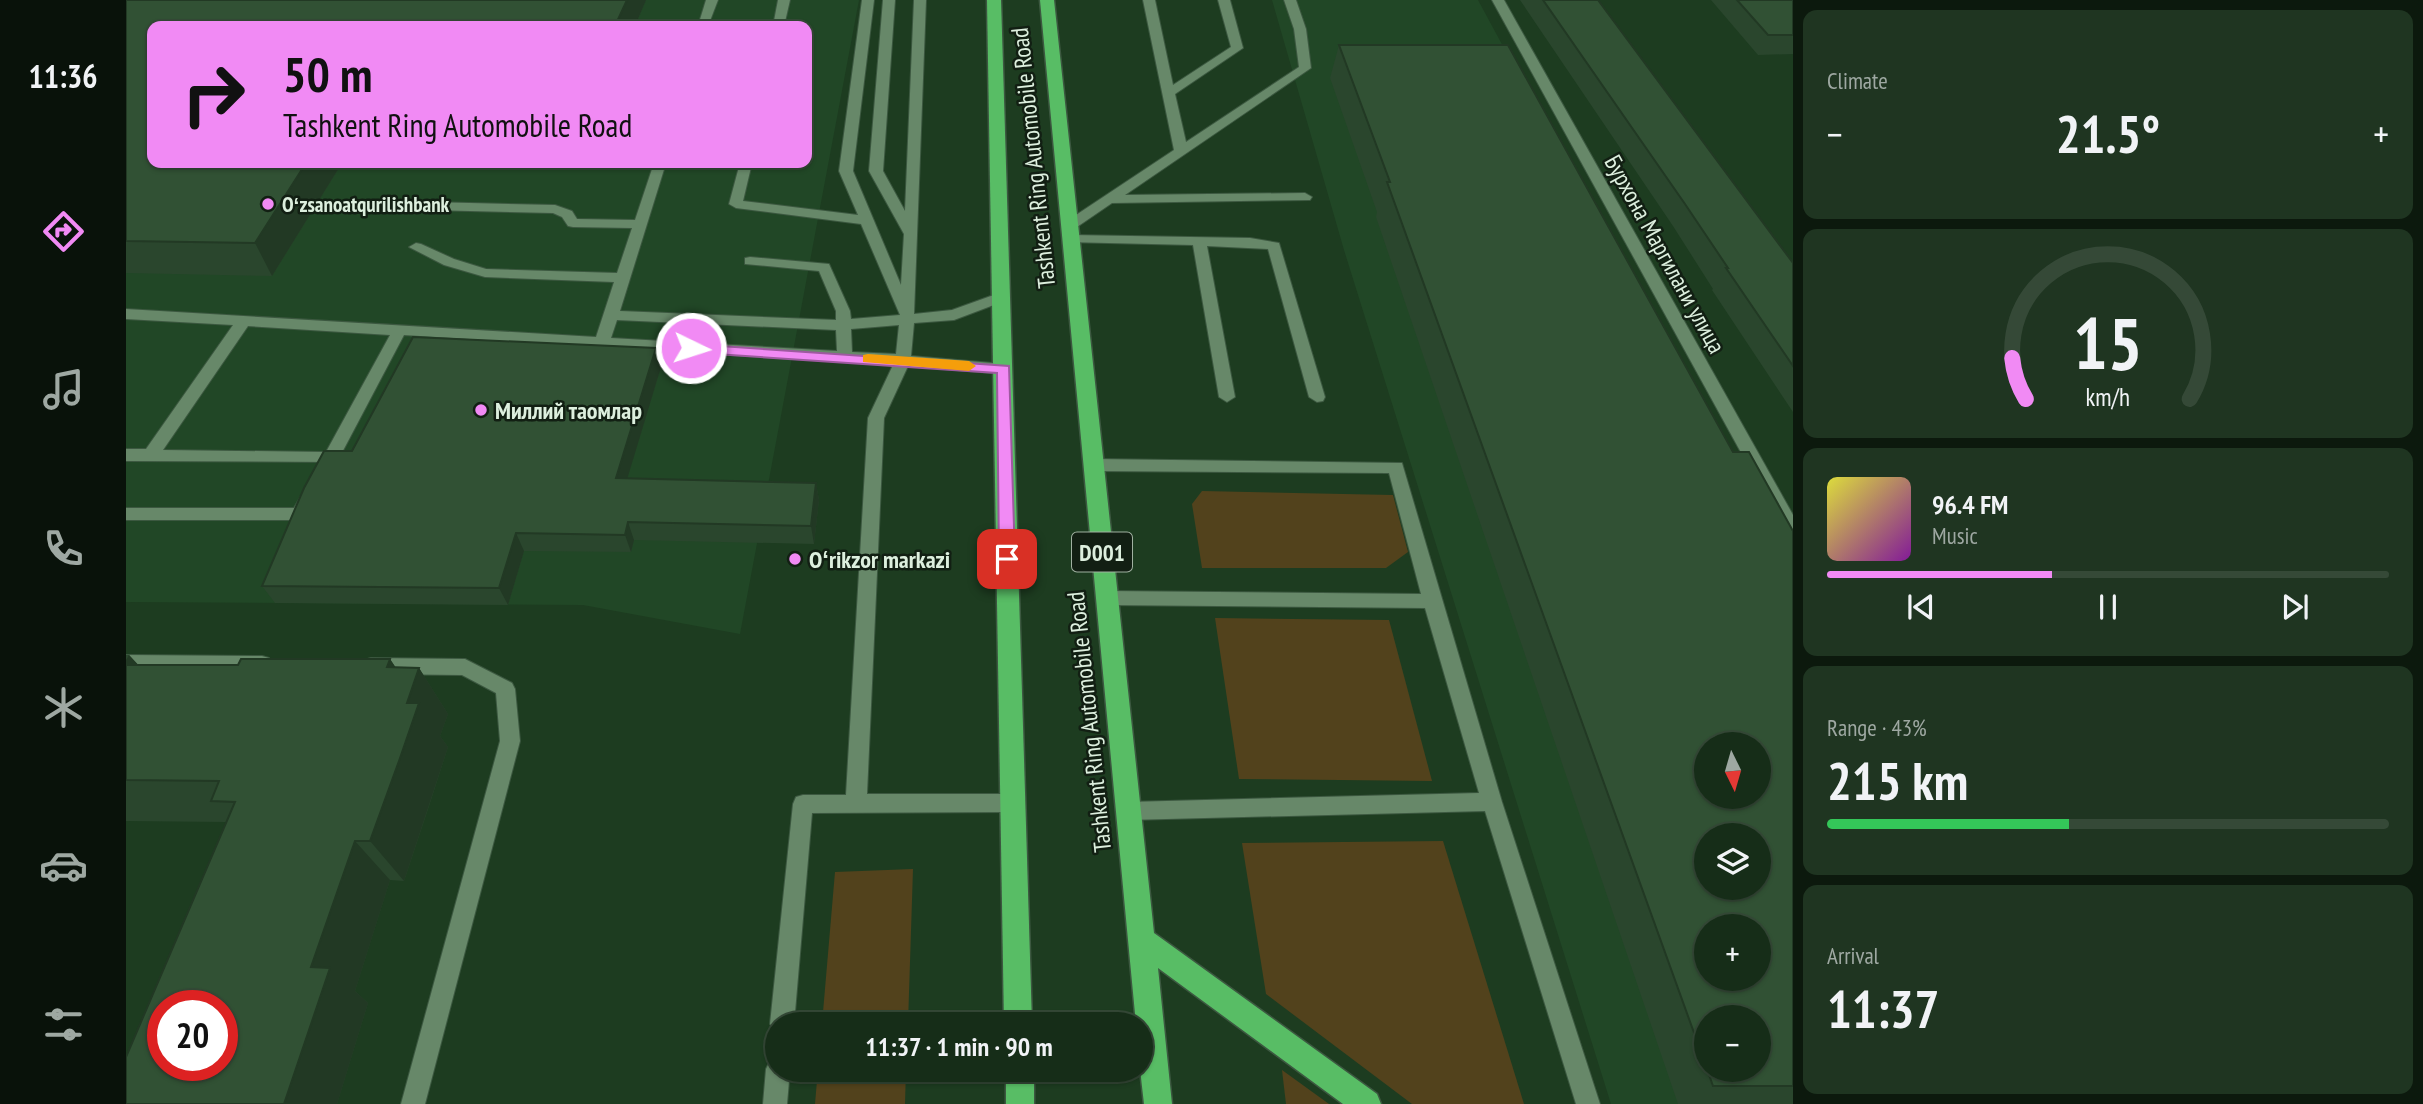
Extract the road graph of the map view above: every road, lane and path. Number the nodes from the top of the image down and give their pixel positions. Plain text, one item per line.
1 (712, 0) edge
2 (784, 0) edge
3 (868, 0) edge
4 (889, 0) edge
5 (920, 0) edge
6 (994, 0) edge
7 (1047, 0) edge
8 (1149, 0) edge
9 (1224, 0) edge
10 (1290, 0) edge
11 (1498, 0) edge
12 (706, 21) edge
13 (779, 21) edge
14 (1169, 93) junction
15 (1181, 151) junction
16 (658, 168) edge
17 (745, 168) edge
18 (1305, 197) dead end
19 (1109, 199) junction
20 (429, 206) dead end
21 (869, 221) junction
22 (639, 224) junction
23 (909, 232) junction
24 (1070, 233) junction
25 (1199, 242) junction
26 (416, 247) dead end
27 (750, 261) dead end
28 (621, 278) junction
29 (1002, 297) junction
30 (610, 315) junction
31 (128, 317) edge
32 (907, 317) junction
33 (244, 321) junction
34 (844, 325) junction
35 (398, 331) junction
36 (602, 343) junction
37 (845, 358) junction
38 (903, 360) junction
39 (1004, 369) junction
40 (1227, 397) dead end
41 (1317, 397) dead end
42 (126, 455) edge
43 (152, 455) junction
44 (331, 458) junction
45 (1093, 465) junction
46 (126, 514) edge
47 (1793, 531) edge
48 (1106, 598) junction
49 (1433, 601) junction
50 (126, 663) edge
51 (275, 665) edge
52 (357, 666) edge
53 (1492, 802) junction
54 (1012, 803) junction
55 (856, 804) junction
56 (1128, 811) junction
57 (1141, 940) junction
58 (783, 1012) edge
59 (1018, 1012) edge
60 (777, 1082) edge
61 (1020, 1082) edge
62 (413, 1104) edge
63 (775, 1104) edge
64 (1020, 1104) edge
65 (1158, 1104) edge
66 (1367, 1104) edge
67 (1588, 1104) edge

1 - 12 street
2 - 13 street
3 - 21 street
4 - 23 street
5 - 23 street
6 - 29 highway, Tashkent Ring Automobile Road
7 - 24 highway, Tashkent Ring Automobile Road / D001
8 - 14 street
9 - 14 street
10 - 15 street
11 - 47 street, Бурхона Маргилани улица
14 - 15 street
15 - 19 street
16 - 22 street
17 - 21 street
18 - 19 street
19 - 24 street
20 - 22 street
21 - 32 street
22 - 28 street
23 - 32 street
24 - 25 street
24 - 45 highway, Tashkent Ring Automobile Road / D001
25 - 40 street
25 - 41 street
26 - 28 street
27 - 34 street
28 - 30 street
29 - 32 street
29 - 39 highway, Tashkent Ring Automobile Road
30 - 34 street
30 - 36 street
31 - 33 street
32 - 34 street
32 - 38 street
33 - 35 street
33 - 43 street
34 - 37 street
35 - 36 street
35 - 44 street
36 - 37 street
37 - 38 street
38 - 39 street
38 - 55 street
39 - 54 highway, Tashkent Ring Automobile Road
42 - 43 street
43 - 44 street
44 - 46 street
45 - 48 highway, Tashkent Ring Automobile Road / D001
45 - 49 street
48 - 49 street
48 - 56 highway, Tashkent Ring Automobile Road / D001
49 - 53 street
50 - 51 street
52 - 62 street
53 - 56 street
53 - 67 street
54 - 55 street
54 - 59 highway, Tashkent Ring Automobile Road
55 - 58 street
56 - 57 highway, Tashkent Ring Automobile Road / D001
57 - 65 highway, Tashkent Ring Automobile Road / D001
57 - 66 highway
60 - 63 street
61 - 64 highway

